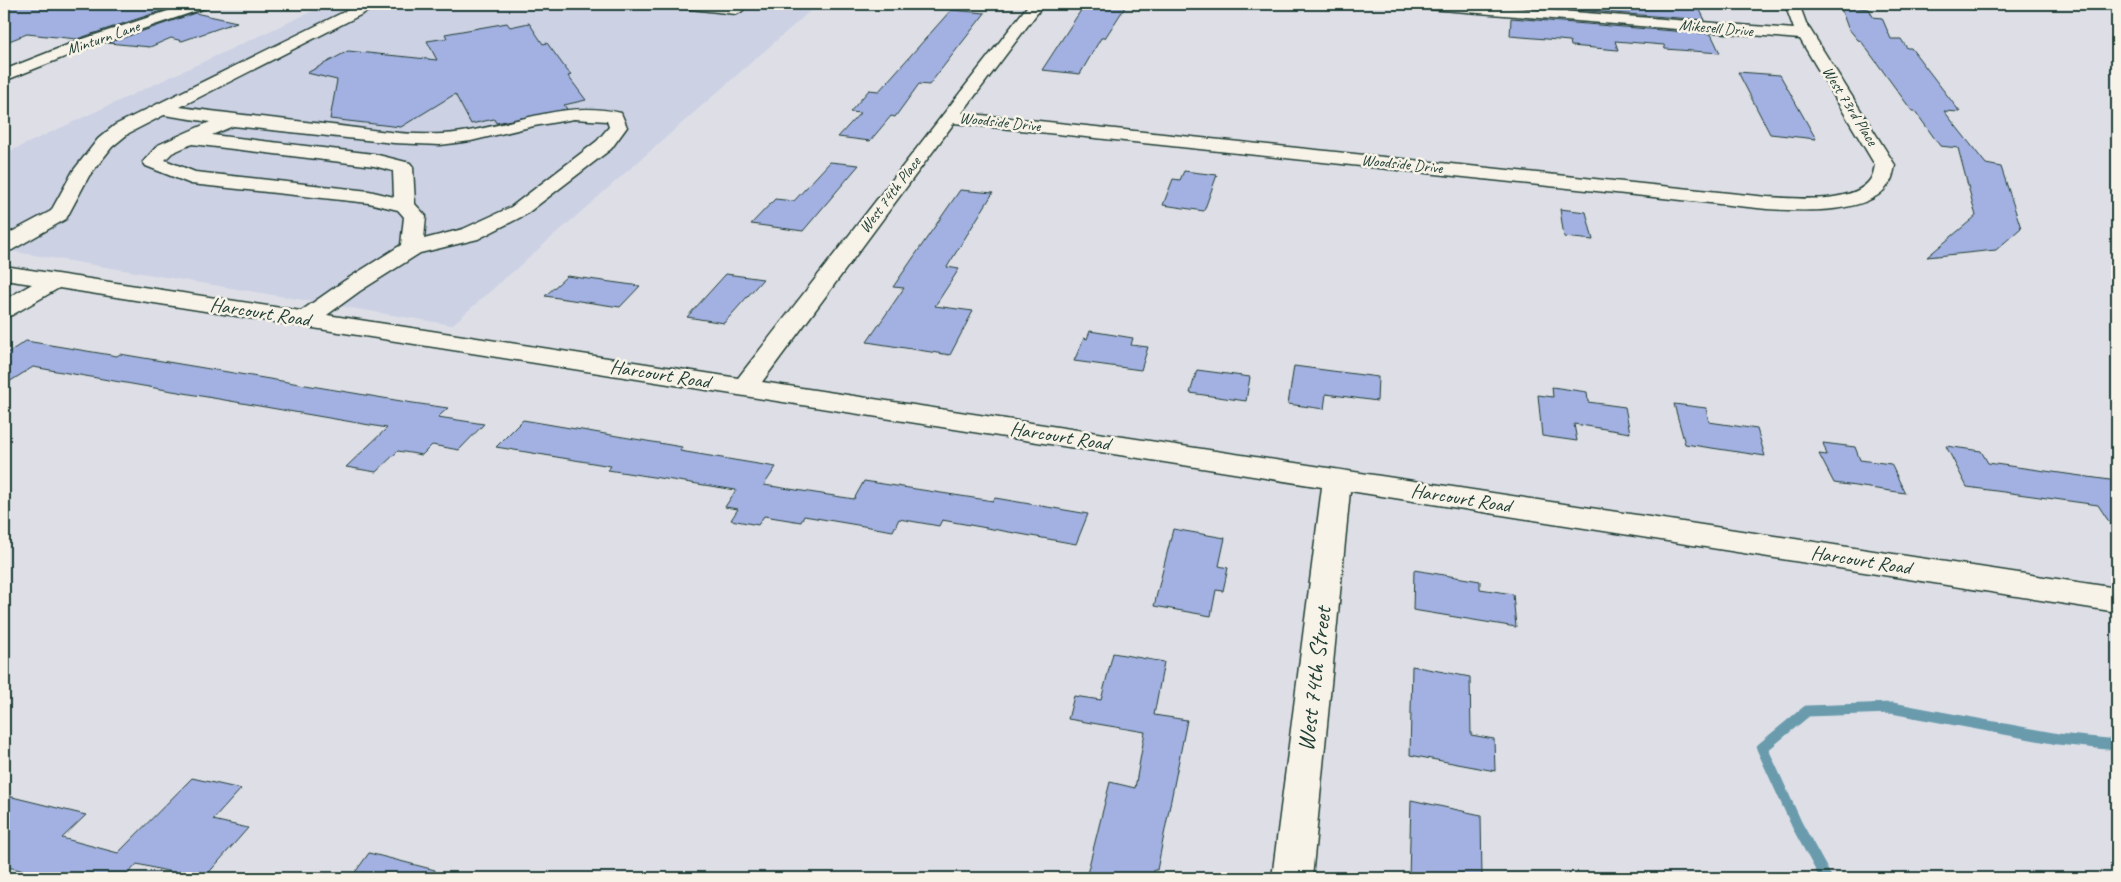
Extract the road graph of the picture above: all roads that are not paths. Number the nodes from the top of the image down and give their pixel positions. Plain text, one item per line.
1 (203, 4) edge
2 (371, 4) edge
3 (681, 4) edge
4 (1037, 4) edge
5 (1416, 4) edge
6 (1792, 4) edge
7 (736, 8) dead end
8 (1806, 35) junction
9 (4, 58) edge
10 (38, 62) junction
11 (4, 76) edge
12 (160, 110) junction
13 (949, 117) junction
14 (231, 120) junction
15 (190, 138) junction
16 (1855, 199) joint
17 (405, 206) junction
18 (4, 245) edge
19 (412, 248) junction
20 (4, 272) edge
21 (55, 280) junction
22 (4, 310) edge
23 (306, 319) junction
24 (745, 387) junction
25 (1337, 479) junction
26 (2117, 600) edge
27 (1292, 878) edge

1 - 10 street, Minturn Lane
2 - 12 street
3 - 7 street
4 - 13 street, West 74th Place
5 - 8 street, Mikesell Drive
6 - 8 street, West 73rd Place
8 - 16 street, West 73rd Place
9 - 10 street
10 - 11 street, Minturn Lane
12 - 14 street
12 - 18 street
13 - 16 street, Woodside Drive
13 - 24 street, West 74th Place
14 - 15 street
14 - 19 street
15 - 17 street
15 - 17 street
17 - 19 street
19 - 23 street
20 - 21 street, Harcourt Road
21 - 22 street
21 - 23 street, Harcourt Road
23 - 24 street, Harcourt Road
24 - 25 street, Harcourt Road
25 - 26 street, Harcourt Road
25 - 27 street, West 74th Street

